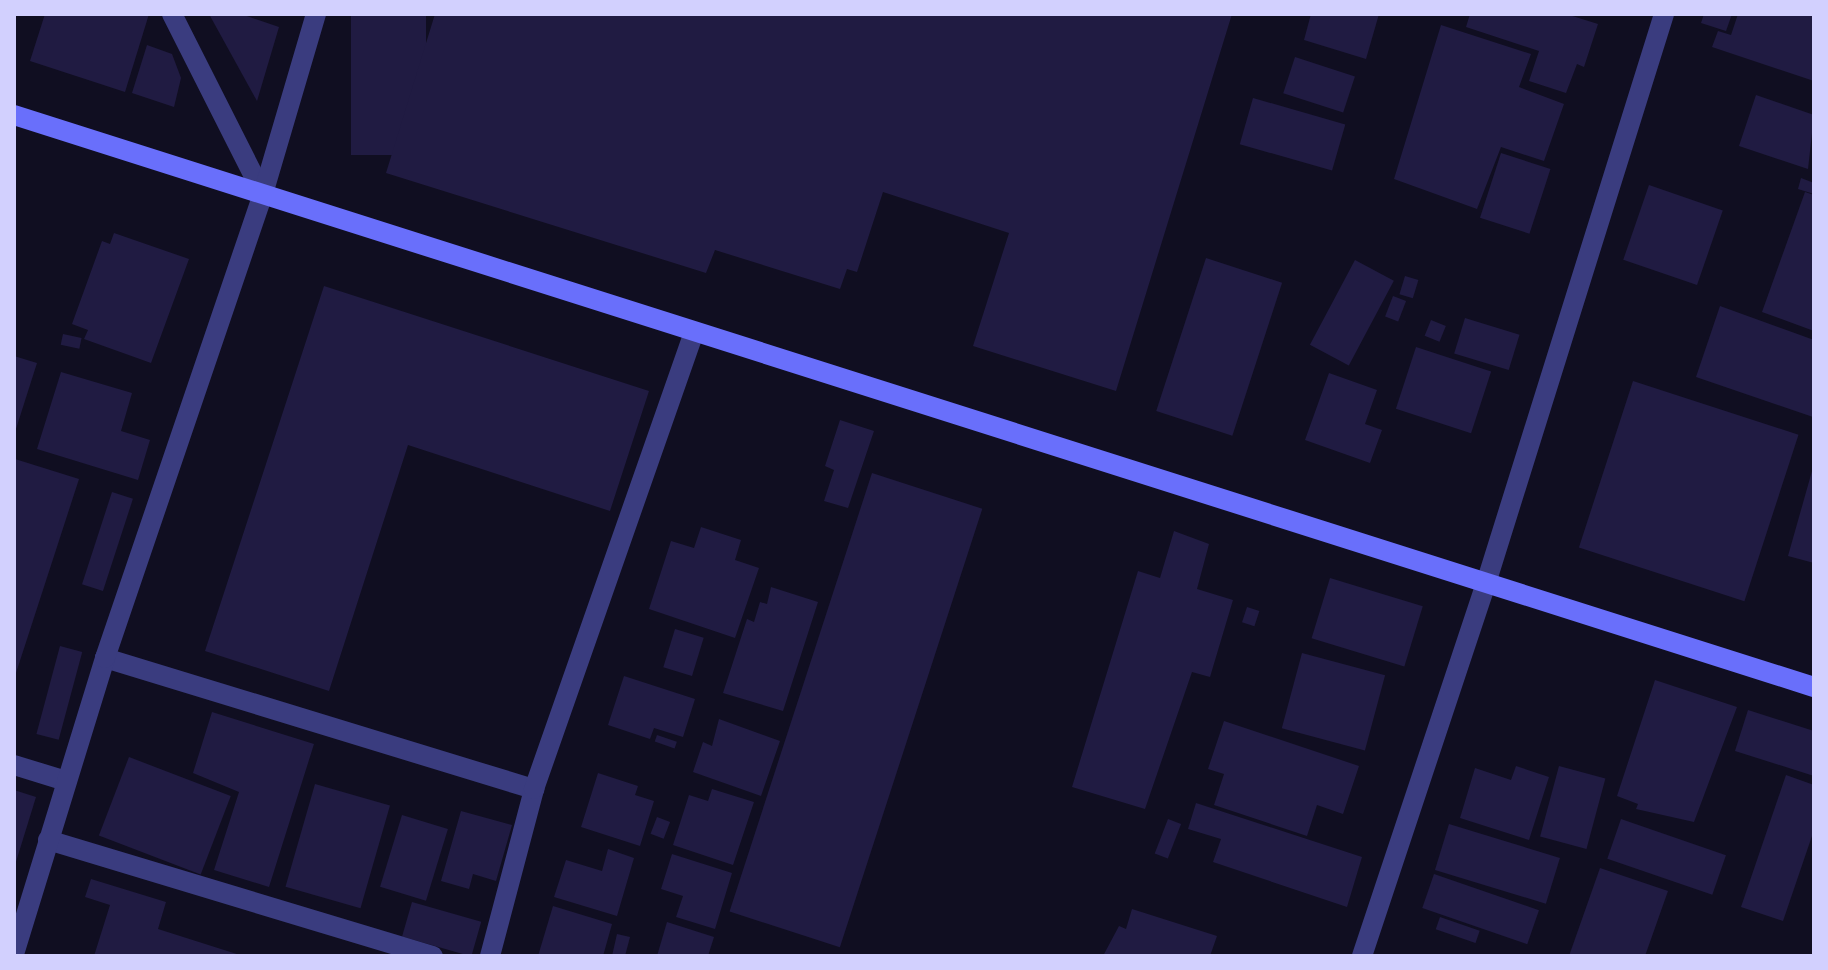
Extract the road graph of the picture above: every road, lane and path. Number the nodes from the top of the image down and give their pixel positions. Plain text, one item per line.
1 (172, 14) edge
2 (316, 14) edge
3 (1664, 14) edge
4 (14, 115) edge
5 (263, 194) junction
6 (694, 332) junction
7 (1487, 580) junction
8 (105, 658) junction
9 (1814, 687) edge
10 (14, 765) edge
11 (66, 781) junction
12 (534, 789) junction
13 (48, 840) junction
14 (14, 954) edge
15 (433, 956) edge
16 (490, 956) edge
17 (1362, 956) edge

1 - 5 street
2 - 5 street
3 - 7 street
4 - 5 street
5 - 6 street
5 - 8 street
6 - 7 street
6 - 12 street
7 - 9 street
7 - 17 street
8 - 11 street
8 - 12 street
10 - 11 street
11 - 13 street
12 - 16 street
13 - 14 street
13 - 15 street

